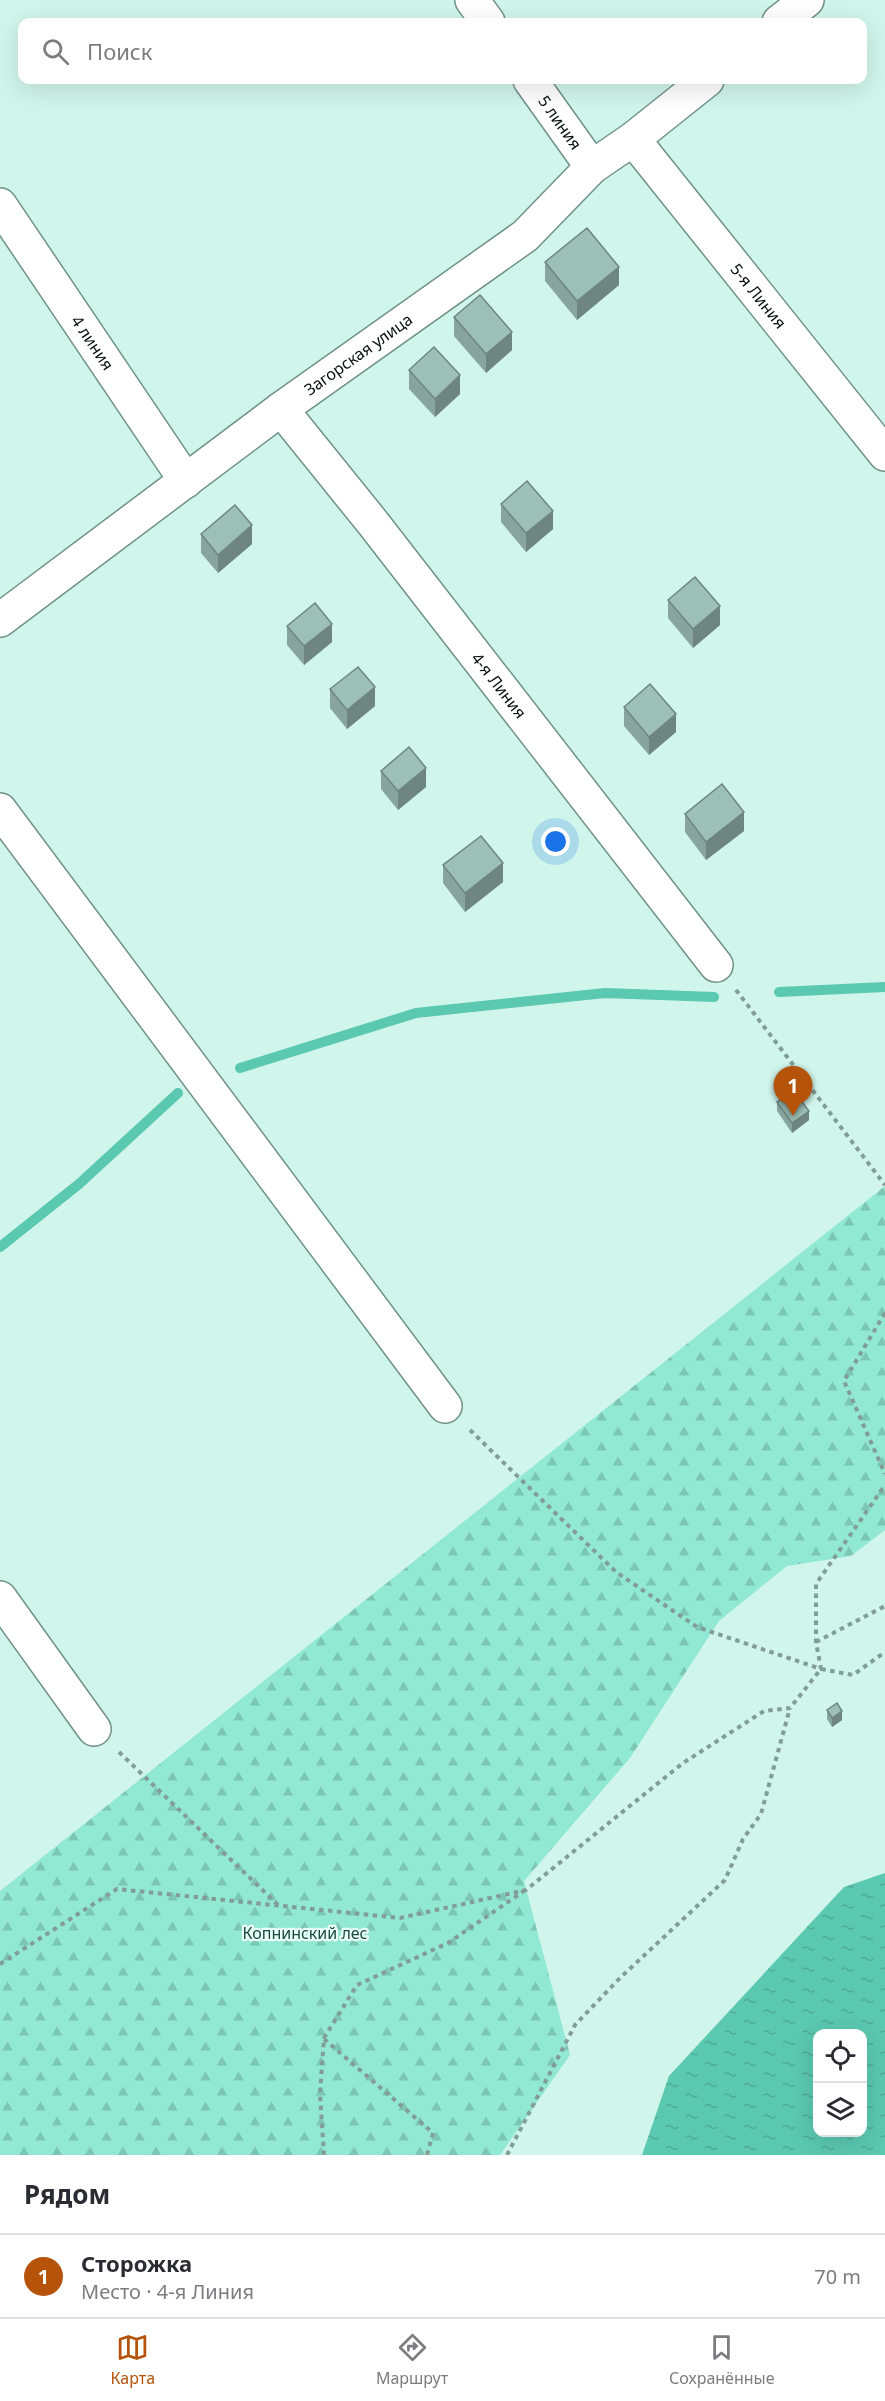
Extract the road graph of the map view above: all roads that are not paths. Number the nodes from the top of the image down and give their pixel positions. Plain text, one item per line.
1 (472, 0) edge
2 (807, 0) edge
3 (485, 18) edge
4 (783, 18) edge
5 (533, 84) edge
6 (702, 84) edge
7 (633, 139) junction
8 (592, 167) junction
9 (0, 205) edge
10 (281, 409) junction
11 (885, 454) edge
12 (186, 481) junction
13 (0, 620) edge
14 (0, 810) edge
15 (716, 965) road end
16 (444, 1406) road end
17 (0, 1598) edge
18 (94, 1729) road end

1 - 3 street
2 - 4 street
5 - 8 street, 5 линия
6 - 7 street, Загорская улица
7 - 8 street, Загорская улица
7 - 11 street, 5-я Линия
8 - 10 street, Загорская улица
9 - 12 street, 4 линия
10 - 12 street, Загорская улица
10 - 15 street, 4-я Линия
12 - 13 street, Загорская улица
14 - 16 street
17 - 18 street

